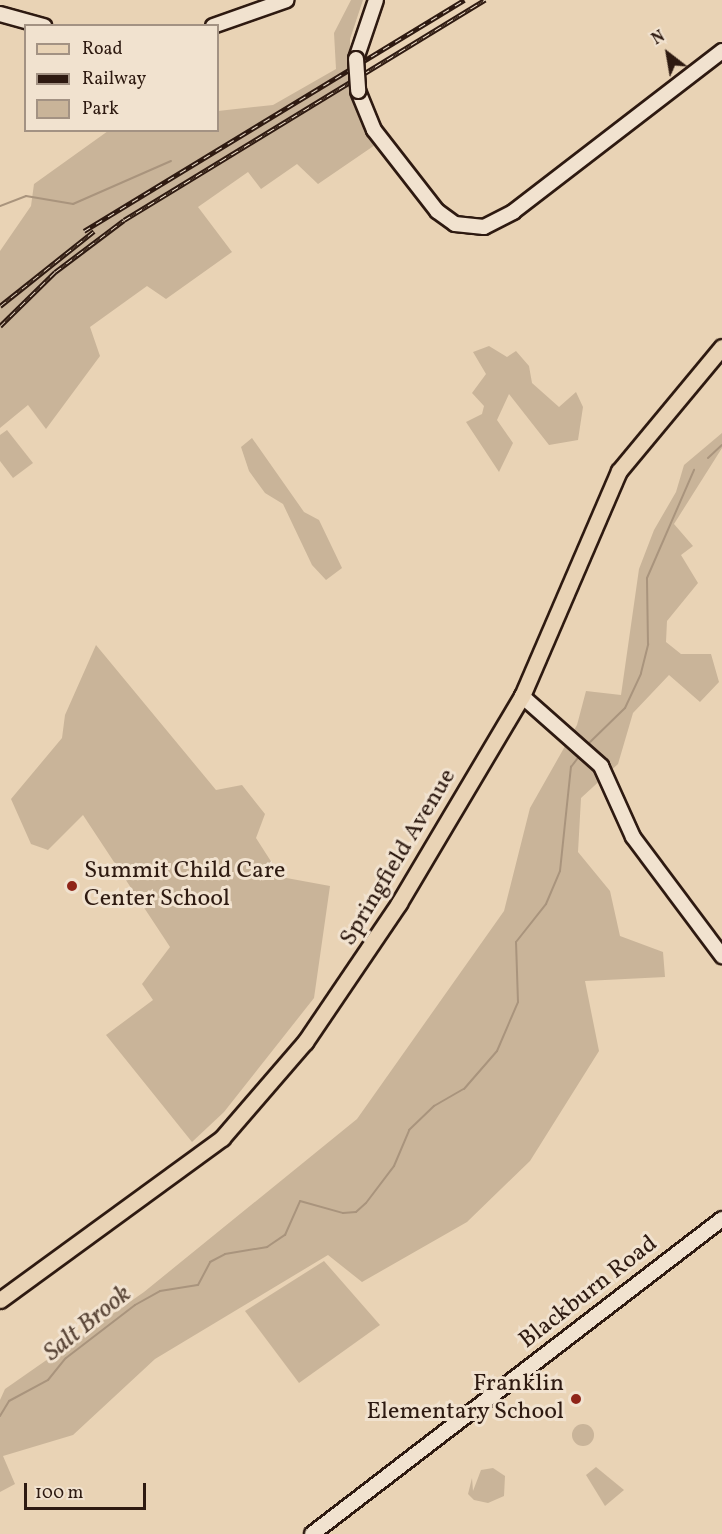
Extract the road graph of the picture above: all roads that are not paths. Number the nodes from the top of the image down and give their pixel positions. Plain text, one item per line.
1 (287, 0) edge
2 (376, 0) edge
3 (0, 14) edge
4 (37, 24) edge
5 (219, 24) edge
6 (722, 51) edge
7 (722, 347) edge
8 (522, 696) junction
9 (722, 956) edge
10 (722, 1219) edge
11 (0, 1300) edge
12 (312, 1534) edge

1 - 5 street
2 - 6 street, bridge
3 - 4 street
7 - 8 main road, Springfield Avenue
8 - 9 street
8 - 11 main road, Springfield Avenue
10 - 12 street, Blackburn Road

